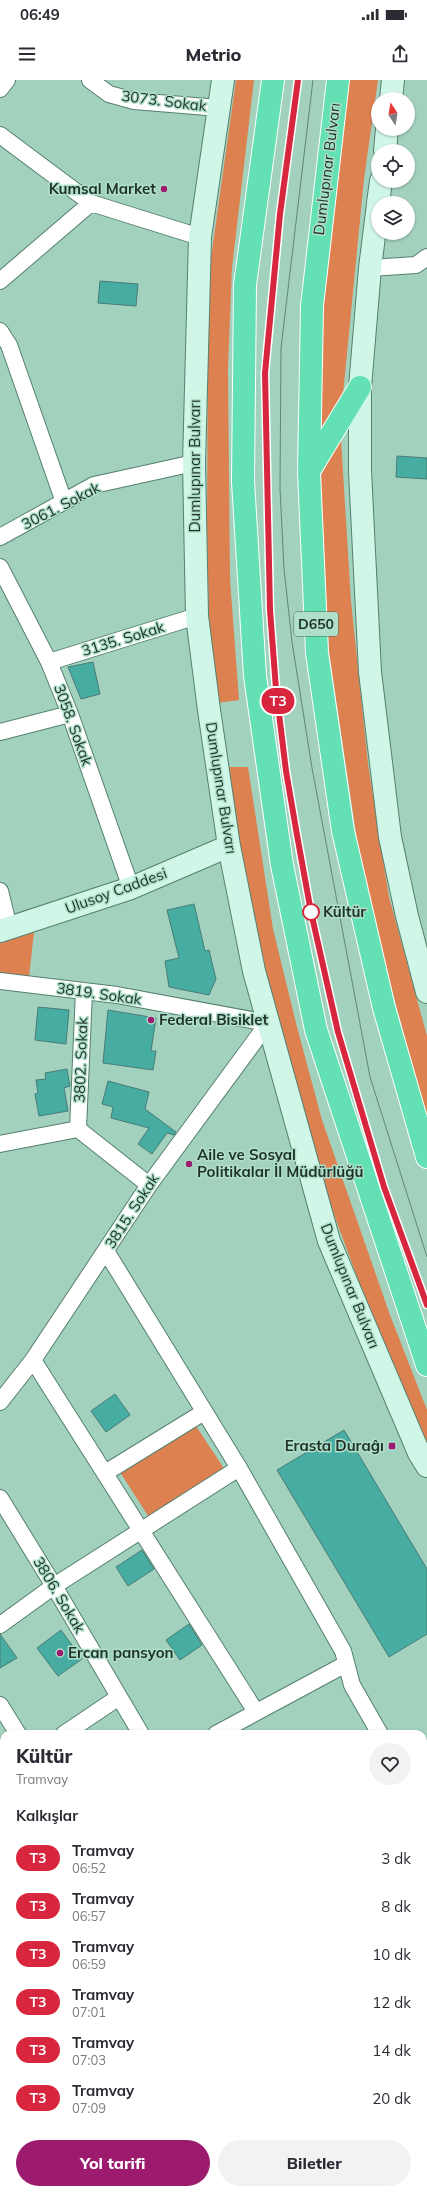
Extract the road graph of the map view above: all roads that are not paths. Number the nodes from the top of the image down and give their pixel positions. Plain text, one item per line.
1 (7, 80) edge
2 (90, 80) edge
3 (223, 80) edge
4 (273, 80) edge
5 (338, 80) edge
6 (393, 80) edge
7 (0, 89) edge
8 (392, 92) edge
9 (219, 108) junction
10 (0, 135) edge
11 (91, 203) junction
12 (200, 237) junction
13 (374, 240) edge
14 (427, 257) edge
15 (370, 268) junction
16 (0, 281) edge
17 (0, 331) edge
18 (360, 387) junction
19 (194, 463) junction
20 (309, 472) junction
21 (64, 502) junction
22 (0, 537) edge
23 (0, 567) edge
24 (196, 616) junction
25 (49, 662) junction
26 (70, 714) junction
27 (0, 732) edge
28 (229, 846) junction
29 (131, 888) junction
30 (0, 891) edge
31 (4, 930) edge
32 (0, 981) edge
33 (84, 991) junction
34 (427, 992) edge
35 (268, 1023) junction
36 (78, 1129) junction
37 (0, 1144) edge
38 (427, 1157) edge
39 (149, 1185) junction
40 (106, 1252) junction
41 (33, 1360) junction
42 (427, 1366) edge
43 (0, 1402) edge
44 (204, 1412) junction
45 (427, 1466) edge
46 (239, 1468) junction
47 (105, 1473) junction
48 (0, 1498) edge
49 (142, 1531) junction
50 (54, 1586) junction
51 (0, 1625) edge
52 (346, 1664) junction
53 (119, 1697) junction
54 (0, 1705) edge
55 (256, 1712) junction
56 (16, 1730) edge
57 (70, 1730) edge
58 (139, 1730) edge
59 (223, 1730) edge
60 (378, 1730) edge

1 - 7 street
2 - 9 street, 3073. Sokak
3 - 9 street, Dumlupınar Bulvarı
4 - 42 highway
5 - 20 highway, Dumlupınar Bulvarı / D650
6 - 8 street
9 - 12 street, Dumlupınar Bulvarı
10 - 11 street
11 - 12 street
11 - 16 street
12 - 19 street, Dumlupınar Bulvarı
13 - 15 street
14 - 15 street
15 - 18 street
17 - 21 street
18 - 20 highway
18 - 34 street
19 - 21 street, 3061. Sokak
19 - 24 street, Dumlupınar Bulvarı
20 - 38 highway, Dumlupınar Bulvarı / D650
21 - 22 street, 3061. Sokak
23 - 25 street, 3058. Sokak
24 - 25 street, 3135. Sokak
24 - 28 street, Dumlupınar Bulvarı
25 - 26 street, 3058. Sokak
26 - 27 street
26 - 29 street, 3058. Sokak
28 - 29 street, Ulusoy Caddesi
28 - 35 street, Dumlupınar Bulvarı
29 - 31 street, Ulusoy Caddesi
30 - 31 street
32 - 33 street, 3819. Sokak
33 - 35 street, 3819. Sokak
33 - 36 street, 3802. Sokak
35 - 39 street, 3815. Sokak
35 - 45 street, Dumlupınar Bulvarı
36 - 37 street
36 - 39 street
39 - 40 street, 3815. Sokak
40 - 41 street, 3815. Sokak
40 - 44 street
41 - 43 street, 3815. Sokak
41 - 47 street
44 - 46 street
44 - 47 street
46 - 49 street
46 - 52 street
47 - 49 street
48 - 50 street, 3806. Sokak
49 - 50 street
49 - 55 street
50 - 51 street
50 - 53 street, 3806. Sokak
52 - 55 street
52 - 60 street
53 - 57 street
53 - 58 street, 3806. Sokak
54 - 56 street
55 - 59 street

